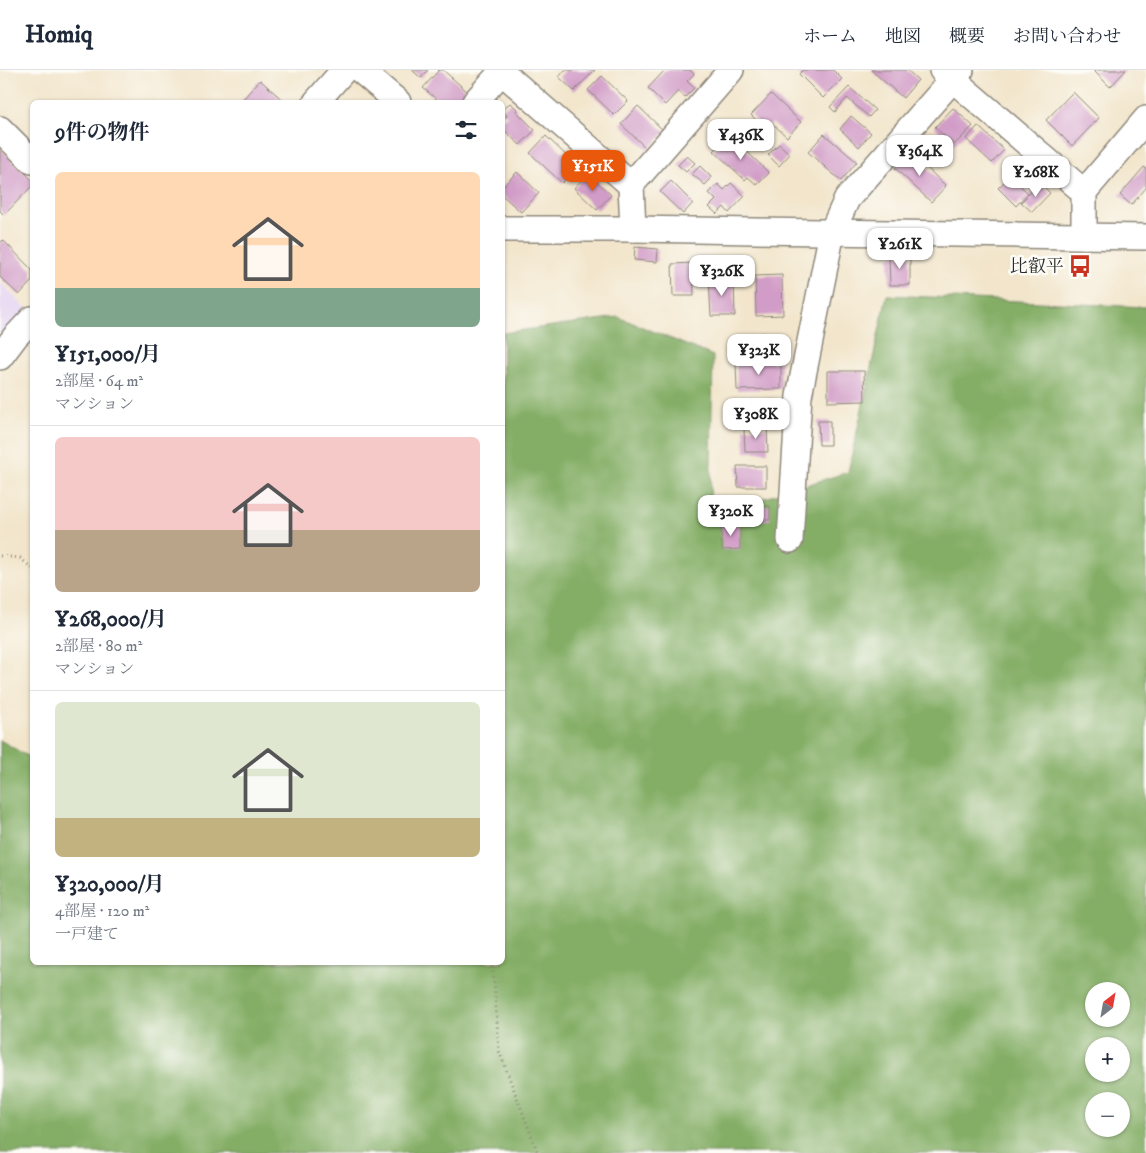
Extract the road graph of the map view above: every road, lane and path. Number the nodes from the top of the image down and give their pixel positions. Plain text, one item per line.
1 (344, 70) edge
2 (360, 70) edge
3 (503, 71) edge
4 (727, 71) edge
5 (952, 73) edge
6 (318, 100) edge
7 (396, 100) edge
8 (477, 100) edge
9 (1146, 119) edge
10 (0, 129) edge
11 (30, 159) edge
12 (631, 185) junction
13 (1084, 192) junction
14 (505, 229) edge
15 (633, 229) junction
16 (832, 232) junction
17 (1084, 236) junction
18 (1146, 237) edge
19 (30, 321) edge
20 (0, 357) edge
21 (790, 540) dead end
22 (0, 556) edge
23 (30, 566) edge
24 (492, 965) edge
25 (538, 1153) edge

1 - 6 street
2 - 7 street
3 - 8 street
3 - 12 street
4 - 12 street
5 - 13 street
5 - 16 street
9 - 13 street
10 - 11 street
12 - 15 street
13 - 17 street
14 - 15 street
15 - 16 street
16 - 17 street
16 - 21 street
17 - 18 street
19 - 20 street
22 - 23 path
24 - 25 path

